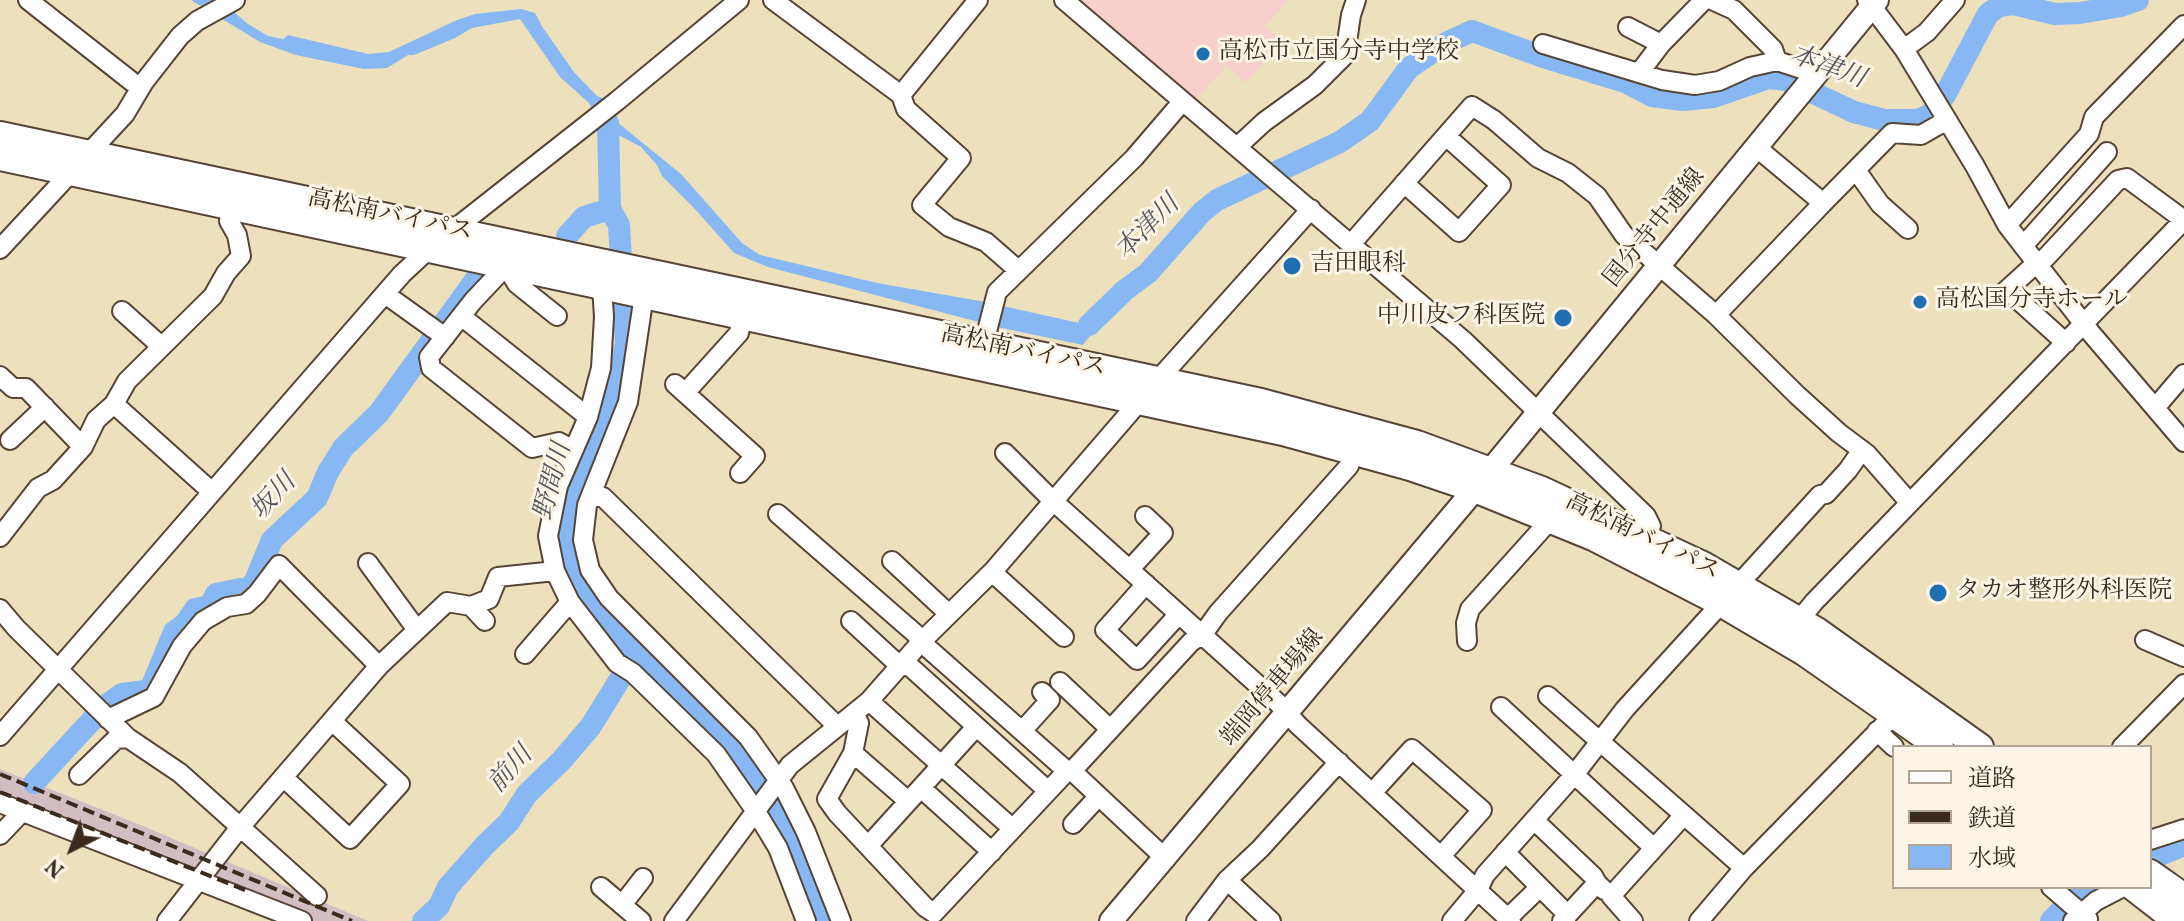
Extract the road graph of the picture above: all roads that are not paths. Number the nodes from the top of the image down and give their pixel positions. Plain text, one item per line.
1 (28, 0) edge
2 (235, 0) edge
3 (739, 0) edge
4 (773, 0) edge
5 (978, 0) edge
6 (1064, 0) edge
7 (1356, 0) edge
8 (1704, 0) edge
9 (1712, 0) edge
10 (1955, 0) edge
11 (1872, 2) edge
12 (2184, 25) edge
13 (1628, 27) dead end
14 (1543, 44) dead end
15 (1661, 44) junction
16 (1904, 49) junction
17 (1777, 61) junction
18 (1639, 73) junction
19 (1816, 76) junction
20 (140, 88) junction
21 (901, 95) junction
22 (1182, 102) junction
23 (1945, 117) junction
24 (2089, 134) junction
25 (0, 135) edge
26 (1446, 136) junction
27 (1237, 147) junction
28 (1756, 147) junction
29 (2107, 152) junction
30 (0, 157) edge
31 (80, 163) junction
32 (1856, 170) junction
33 (2127, 178) junction
34 (1404, 183) junction
35 (1823, 203) junction
36 (231, 207) junction
37 (1311, 209) junction
38 (2007, 225) junction
39 (1908, 229) dead end
40 (454, 230) junction
41 (1351, 244) junction
42 (2023, 246) junction
43 (0, 249) edge
44 (429, 249) junction
45 (506, 266) junction
46 (1659, 266) junction
47 (2038, 266) junction
48 (1018, 270) junction
49 (600, 274) junction
50 (639, 287) junction
51 (385, 294) junction
52 (122, 311) dead end
53 (1716, 315) junction
54 (461, 316) junction
55 (557, 316) dead end
56 (742, 316) junction
57 (2085, 324) junction
58 (440, 333) junction
59 (986, 334) junction
60 (2066, 343) junction
61 (161, 346) junction
62 (2184, 374) edge
63 (0, 376) edge
64 (1157, 381) junction
65 (1139, 401) junction
66 (114, 404) junction
67 (45, 407) junction
68 (2155, 408) junction
69 (1540, 412) junction
70 (588, 417) junction
71 (10, 440) dead end
72 (2184, 442) edge
73 (83, 447) junction
74 (573, 450) junction
75 (1862, 450) junction
76 (1353, 451) junction
77 (1005, 453) dead end
78 (740, 473) dead end
79 (1483, 480) junction
80 (212, 492) junction
81 (591, 496) junction
82 (1052, 500) junction
83 (1910, 503) junction
84 (778, 514) dead end
85 (1145, 516) dead end
86 (1551, 519) junction
87 (1651, 526) dead end
88 (0, 537) edge
89 (892, 561) dead end
90 (368, 563) dead end
91 (1130, 569) junction
92 (555, 571) junction
93 (992, 572) junction
94 (1146, 584) junction
95 (1729, 594) junction
96 (570, 602) junction
97 (471, 606) junction
98 (0, 609) edge
99 (949, 614) junction
100 (1179, 614) junction
101 (485, 621) dead end
102 (851, 621) dead end
103 (417, 630) junction
104 (1792, 630) junction
105 (1203, 634) junction
106 (1064, 637) dead end
107 (2145, 640) dead end
108 (1467, 641) dead end
109 (921, 642) junction
110 (525, 654) dead end
111 (2184, 657) edge
112 (903, 665) junction
113 (379, 666) junction
114 (59, 671) junction
115 (1060, 682) dead end
116 (2184, 684) edge
117 (1042, 692) dead end
118 (1548, 696) dead end
119 (869, 701) junction
120 (1501, 707) dead end
121 (854, 713) junction
122 (1288, 713) junction
123 (104, 714) junction
124 (332, 721) junction
125 (836, 725) junction
126 (976, 727) junction
127 (1110, 729) junction
128 (1022, 731) junction
129 (0, 736) edge
130 (128, 738) junction
131 (1600, 740) junction
132 (1893, 745) edge
133 (1937, 745) edge
134 (1977, 745) edge
135 (2124, 745) edge
136 (853, 753) junction
137 (1339, 762) junction
138 (941, 765) junction
139 (1069, 771) junction
140 (79, 775) dead end
141 (1574, 775) junction
142 (283, 777) junction
143 (777, 781) junction
144 (1047, 790) junction
145 (1372, 793) junction
146 (914, 794) junction
147 (1098, 797) junction
148 (0, 803) edge
149 (988, 807) junction
150 (757, 808) junction
151 (22, 812) junction
152 (1684, 815) junction
153 (1534, 820) junction
154 (1073, 824) dead end
155 (241, 826) junction
156 (1013, 829) junction
157 (2184, 829) edge
158 (967, 830) junction
159 (0, 835) edge
160 (2152, 839) edge
161 (868, 846) junction
162 (1654, 848) junction
163 (992, 852) junction
164 (1505, 852) junction
165 (1441, 856) junction
166 (1166, 859) junction
167 (1744, 868) junction
168 (643, 878) dead end
169 (1227, 880) junction
170 (199, 881) junction
171 (2152, 882) edge
172 (601, 887) dead end
173 (2152, 887) edge
174 (1539, 888) junction
175 (2119, 889) edge
176 (1478, 890) junction
177 (1604, 890) junction
178 (2057, 890) edge
179 (317, 896) dead end
180 (2184, 897) edge
181 (622, 905) junction
182 (2081, 917) edge
183 (1565, 918) edge
184 (1509, 920) edge
185 (167, 921) edge
186 (302, 921) edge
187 (641, 921) edge
188 (674, 921) edge
189 (806, 921) edge
190 (841, 921) edge
191 (1111, 921) edge
192 (1196, 921) edge
193 (1271, 921) edge
194 (1452, 921) edge
195 (1633, 921) edge
196 (1699, 921) edge
197 (2177, 921) edge

1 - 20 street
2 - 20 street
3 - 40 street
4 - 21 street
5 - 21 street
6 - 22 street
7 - 27 street
8 - 15 street
9 - 17 street
10 - 16 street
11 - 16 street
11 - 19 main road, 国分寺中通線
12 - 24 street
13 - 15 street
14 - 18 street
15 - 18 street
16 - 23 street
17 - 18 street
17 - 19 street
19 - 28 main road, 国分寺中通線
20 - 31 street
21 - 48 street
22 - 27 street
22 - 48 street
23 - 32 street
23 - 38 street
24 - 29 street
24 - 38 street
25 - 31 highway, 高松南バイパス
26 - 34 street
26 - 34 street
26 - 46 street
27 - 37 street
28 - 35 street
28 - 46 main road, 国分寺中通線
29 - 33 street
29 - 42 street
30 - 31 highway, 高松南バイパス
31 - 36 highway, 高松南バイパス
31 - 40 highway, 高松南バイパス
31 - 43 street
32 - 35 street
32 - 39 street
33 - 47 street
33 - 57 street
34 - 41 street
35 - 53 street
36 - 44 highway, 高松南バイパス
36 - 61 street
37 - 41 street
37 - 64 street
38 - 42 street
40 - 44 street
40 - 49 highway, 高松南バイパス
41 - 69 street
42 - 47 street
44 - 45 highway, 高松南バイパス
44 - 51 street
45 - 49 highway, 高松南バイパス
45 - 54 street
45 - 55 street
46 - 53 street
46 - 69 main road, 国分寺中通線
47 - 57 street
47 - 60 street
48 - 59 street
49 - 50 highway, 高松南バイパス
49 - 70 street
50 - 56 highway, 高松南バイパス
50 - 59 highway, 高松南バイパス
50 - 81 street
51 - 58 street
51 - 80 street
52 - 61 street
53 - 75 street
54 - 58 street
54 - 70 street
56 - 65 highway, 高松南バイパス
56 - 78 street
57 - 60 street
57 - 68 street
58 - 74 street
59 - 64 highway, 高松南バイパス
60 - 83 street
61 - 66 street
62 - 68 street
63 - 67 street
64 - 65 street
64 - 79 highway, 高松南バイパス
65 - 76 highway, 高松南バイパス
65 - 82 street
66 - 73 street
66 - 80 street
67 - 71 street
67 - 73 street
68 - 72 street
69 - 79 main road, 国分寺中通線
69 - 87 street
70 - 74 street
73 - 88 street
74 - 92 street
75 - 83 street
75 - 95 street
76 - 79 highway, 高松南バイパス
76 - 105 street
77 - 82 street
79 - 86 highway, 高松南バイパス
79 - 95 highway, 高松南バイパス
79 - 122 main road, 端岡停車場線
80 - 114 street
81 - 125 street
81 - 143 street
82 - 91 street
82 - 93 street
83 - 104 street
84 - 109 street
85 - 91 street
86 - 95 highway, 高松南バイパス
86 - 108 street
89 - 99 street
90 - 103 street
91 - 94 street
92 - 96 street
92 - 97 street
93 - 99 street
93 - 106 street
94 - 100 street
94 - 100 street
95 - 104 highway, 高松南バイパス
95 - 131 street
96 - 110 street
96 - 150 street
97 - 101 street
97 - 103 street
98 - 114 street
99 - 109 street
100 - 105 street
102 - 112 street
103 - 113 street
104 - 133 highway, 高松南バイパス
104 - 134 highway, 高松南バイパス
105 - 122 street
105 - 127 street
107 - 111 street
109 - 112 street
109 - 128 street
112 - 119 street
112 - 126 street
113 - 123 street
113 - 124 street
114 - 123 street
114 - 129 street
115 - 127 street
116 - 135 street
117 - 128 street
118 - 131 street
119 - 121 street
119 - 138 street
120 - 141 street
121 - 125 street
121 - 136 street
122 - 137 street
122 - 166 main road, 端岡停車場線
123 - 130 street
124 - 142 street
124 - 142 street
125 - 143 street
126 - 138 street
126 - 144 street
127 - 139 street
128 - 139 street
130 - 140 street
130 - 155 street
131 - 141 street
131 - 152 street
132 - 167 street
136 - 146 street
136 - 161 street
137 - 145 street
137 - 169 street
138 - 146 street
138 - 149 street
139 - 144 street
139 - 147 street
141 - 153 street
141 - 162 street
142 - 155 street
143 - 150 street
143 - 190 street
144 - 156 street
145 - 165 street
145 - 165 street
146 - 158 street
146 - 161 street
147 - 154 street
147 - 166 street
148 - 151 street
149 - 156 street
149 - 158 street
150 - 188 street
150 - 189 street
151 - 159 street
151 - 170 street
152 - 162 street
152 - 167 street
153 - 164 street
153 - 177 street
155 - 170 street
155 - 179 street
156 - 163 street
157 - 160 street
158 - 163 street
161 - 163 street
162 - 177 street
164 - 174 street
164 - 176 street
165 - 176 street
166 - 191 main road, 端岡停車場線
167 - 196 street
168 - 181 street
169 - 192 street
169 - 193 street
170 - 185 street
170 - 186 street
171 - 180 highway
172 - 181 street
173 - 197 highway
174 - 183 street
174 - 184 street
175 - 182 street
176 - 184 street
176 - 194 street
177 - 183 street
177 - 195 street
178 - 182 street
181 - 187 street

